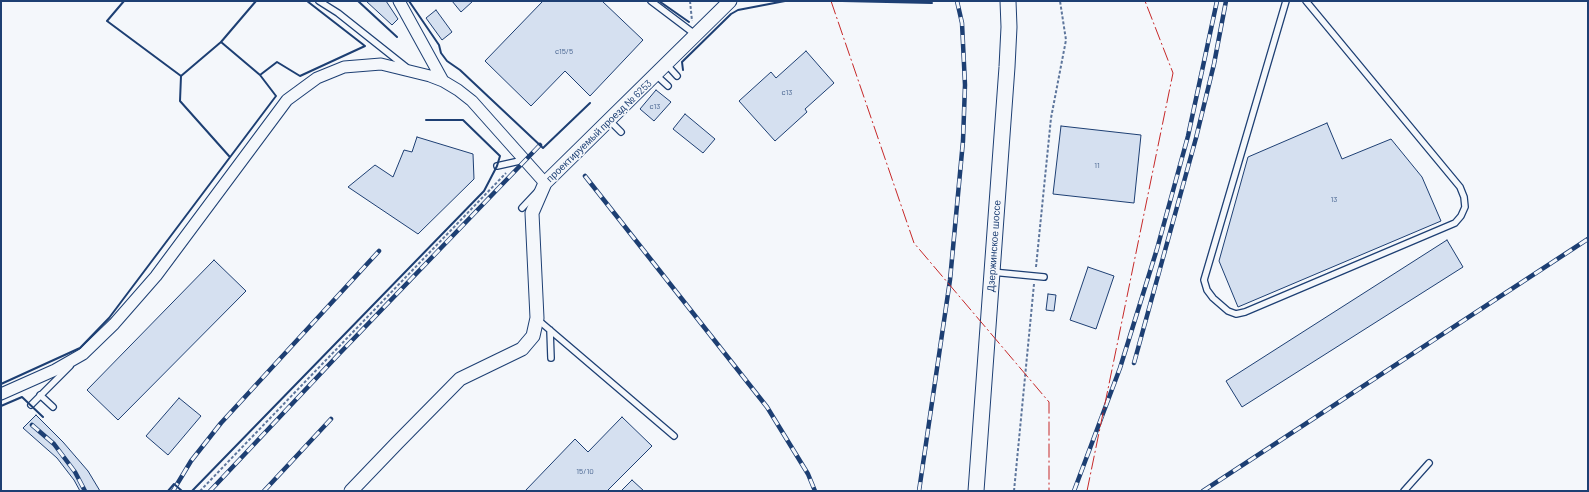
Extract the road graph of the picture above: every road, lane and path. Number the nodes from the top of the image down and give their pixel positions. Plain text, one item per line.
1 (319, 1) edge
2 (399, 1) edge
3 (651, 1) edge
4 (690, 1) edge
5 (730, 1) edge
6 (1008, 1) edge
7 (1060, 1) edge
8 (1286, 1) edge
9 (1306, 1) edge
10 (695, 33) junction
11 (667, 64) junction
12 (412, 72) junction
13 (656, 75) junction
14 (677, 76) dead end
15 (443, 81) junction
16 (668, 86) dead end
17 (609, 120) junction
18 (621, 132) dead end
19 (521, 161) junction
20 (497, 166) dead end
21 (545, 183) junction
22 (522, 208) dead end
23 (992, 272) junction
24 (1035, 276) junction
25 (1044, 277) dead end
26 (537, 318) junction
27 (550, 330) junction
28 (83, 354) junction
29 (551, 358) dead end
30 (1, 394) edge
31 (40, 395) junction
32 (30, 405) dead end
33 (53, 407) dead end
34 (674, 436) dead end
35 (1429, 462) dead end
36 (200, 491) edge
37 (351, 491) edge
38 (976, 491) edge
39 (1014, 491) edge
40 (1404, 491) edge

1 - 12 lane
2 - 15 street
3 - 10 lane
4 - 10 path
5 - 10 street, проектируемый проезд № 6253
6 - 23 main road, Дзержинское шоссе
7 - 24 path
8 - 9 lane
10 - 11 street, проектируемый проезд № 6253
11 - 13 street, проектируемый проезд № 6253
11 - 14 lane
12 - 15 street
12 - 28 street
13 - 16 lane
13 - 17 street, проектируемый проезд № 6253
15 - 19 street
17 - 18 lane
17 - 21 street, проектируемый проезд № 6253
19 - 20 lane
19 - 21 street
19 - 36 path
21 - 22 lane
21 - 26 street, проектируемый проезд № 6253
23 - 24 lane
23 - 38 main road, Дзержинское шоссе
24 - 25 lane
24 - 39 path
26 - 27 lane
26 - 37 street, проектируемый проезд № 6253
27 - 29 lane
27 - 34 lane
28 - 30 street
28 - 31 lane
31 - 32 lane
31 - 33 lane
35 - 40 lane

